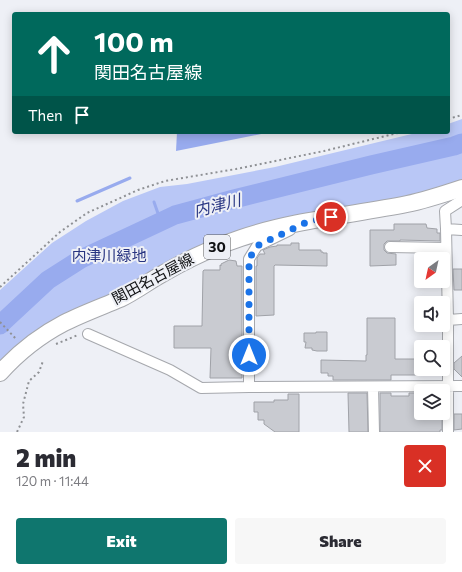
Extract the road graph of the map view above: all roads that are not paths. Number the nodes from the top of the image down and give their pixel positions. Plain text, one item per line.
1 (462, 188) edge
2 (462, 200) edge
3 (307, 222) junction
4 (446, 229) junction
5 (462, 230) edge
6 (390, 247) dead end
7 (446, 248) junction
8 (447, 296) edge
9 (462, 319) edge
10 (450, 320) edge
11 (448, 332) edge
12 (88, 334) dead end
13 (0, 373) edge
14 (448, 384) edge
15 (414, 386) edge
16 (450, 386) edge
17 (462, 386) edge
18 (249, 387) junction
19 (373, 387) junction
20 (448, 420) edge
21 (374, 432) edge
22 (448, 432) edge

1 - 3 main road, 関田名古屋線 / 30
2 - 4 street
3 - 13 main road, 関田名古屋線 / 30
3 - 18 street
4 - 5 street
4 - 7 street
6 - 7 street
7 - 8 street
9 - 10 street
11 - 14 street
12 - 18 street
15 - 19 street
16 - 17 street
18 - 19 street
19 - 21 street
20 - 22 street

